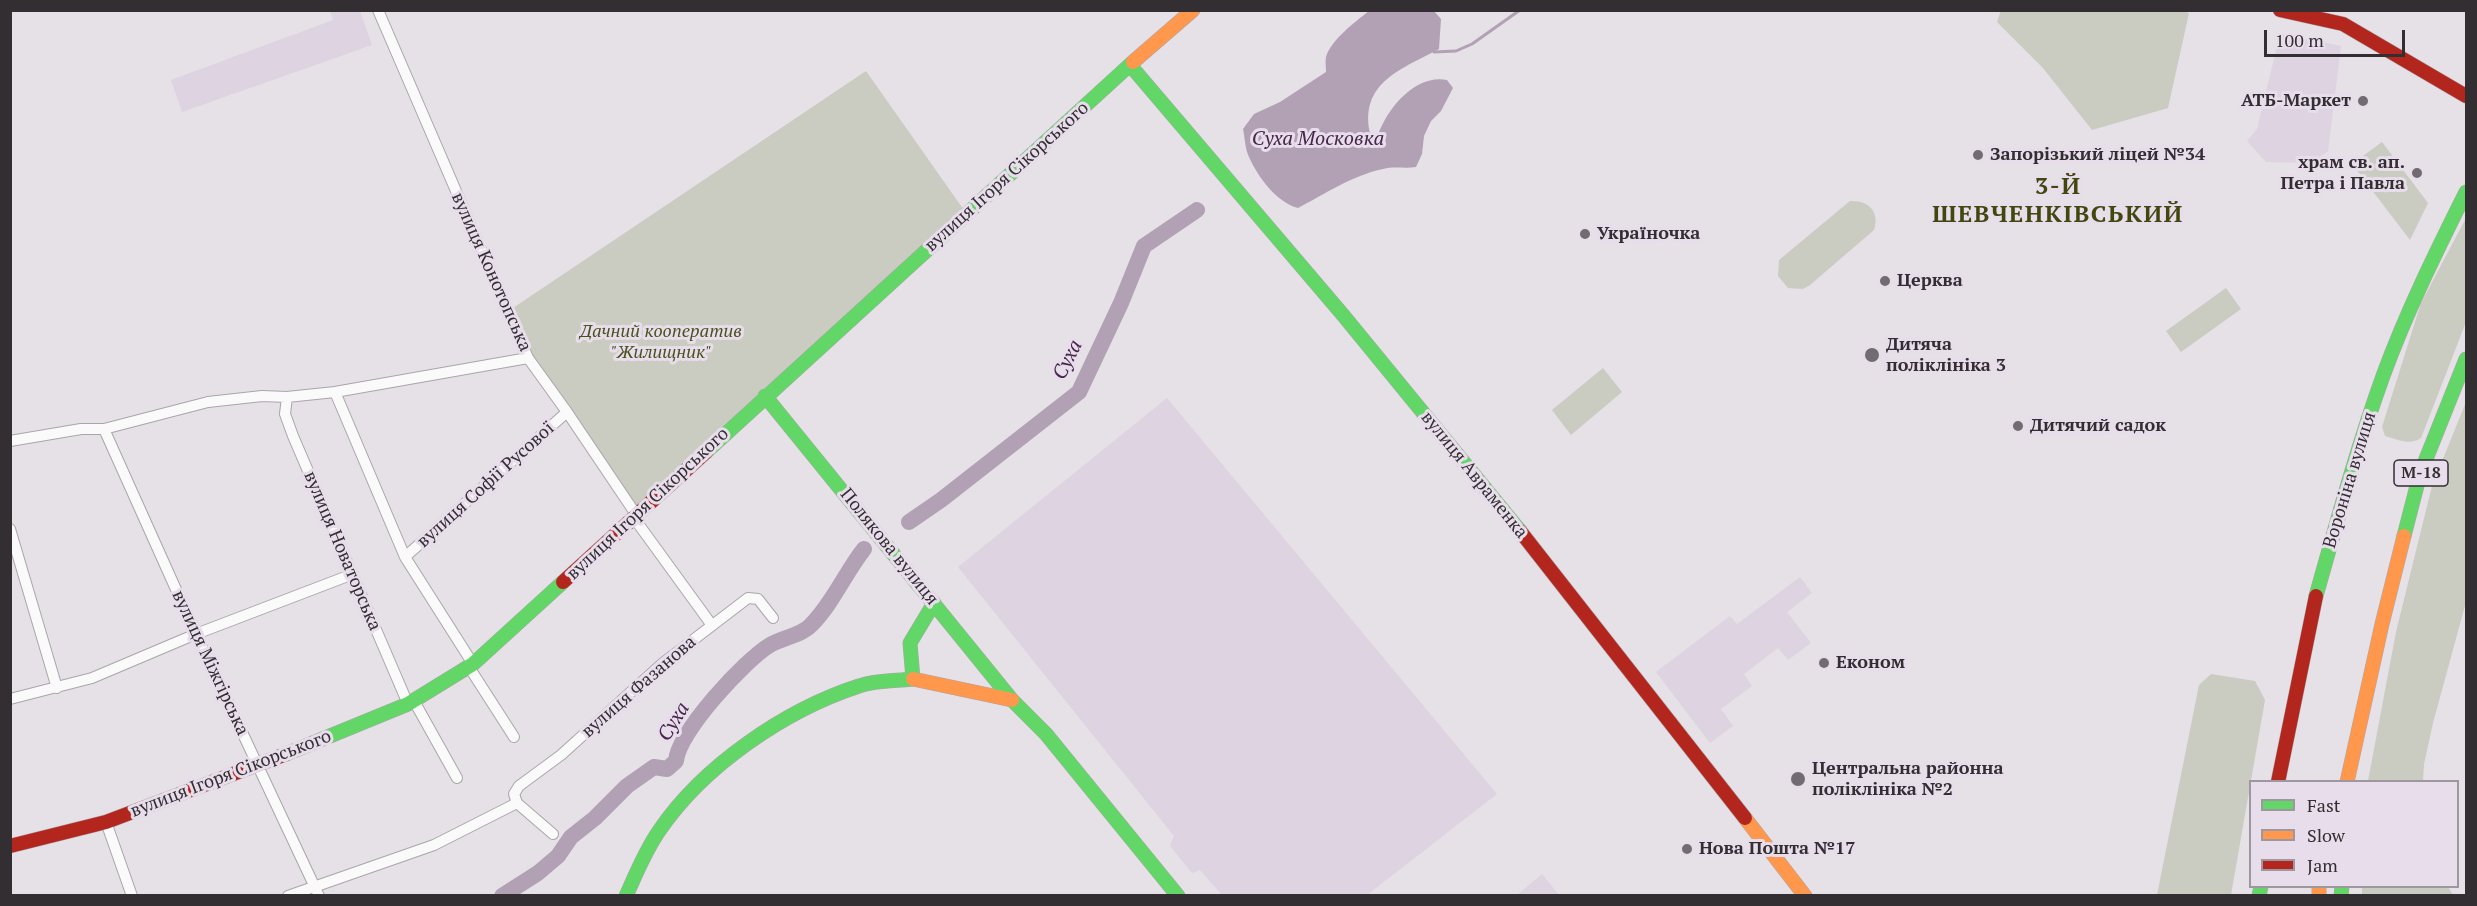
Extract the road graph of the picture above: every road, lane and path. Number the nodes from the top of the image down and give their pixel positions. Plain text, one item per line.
1 (378, 10) edge
2 (1193, 10) edge
3 (2280, 10) edge
4 (1130, 65) junction
5 (2466, 96) edge
6 (2466, 192) edge
7 (528, 358) junction
8 (2466, 359) edge
9 (335, 392) junction
10 (765, 396) junction
11 (287, 397) junction
12 (567, 412) junction
13 (104, 429) junction
14 (10, 441) edge
15 (635, 517) junction
16 (10, 529) edge
17 (405, 557) junction
18 (352, 574) junction
19 (934, 603) junction
20 (773, 618) dead end
21 (711, 624) junction
22 (195, 634) junction
23 (471, 665) junction
24 (913, 679) junction
25 (57, 688) junction
26 (10, 699) edge
27 (1012, 699) junction
28 (411, 703) junction
29 (514, 737) dead end
30 (258, 765) junction
31 (457, 778) dead end
32 (2278, 780) edge
33 (2347, 780) edge
34 (517, 803) junction
35 (106, 822) junction
36 (553, 834) dead end
37 (10, 846) edge
38 (317, 891) edge
39 (132, 896) edge
40 (288, 896) edge
41 (626, 896) edge
42 (1178, 896) edge
43 (1805, 896) edge

1 - 7 street, вулиця Конотопська
2 - 4 main road, вулиця Ігоря Сікорського
3 - 5 main road
4 - 10 main road, вулиця Ігоря Сікорського
4 - 43 main road, вулиця Авраменка
6 - 32 main road, Вороніна вулиця
7 - 9 street
7 - 12 street, вулиця Конотопська
8 - 33 main road, М-18
9 - 11 street
9 - 17 street
10 - 15 main road, вулиця Ігоря Сікорського
10 - 19 main road, Полякова вулиця
11 - 13 street
11 - 18 street, вулиця Новаторська
12 - 15 street, вулиця Конотопська
12 - 17 street, вулиця Софії Русової
13 - 14 street
13 - 22 street, вулиця Міжгірська
15 - 21 street, вулиця Конотопська
15 - 23 main road, вулиця Ігоря Сікорського
16 - 25 street
17 - 23 street
18 - 22 street
18 - 28 street, вулиця Новаторська
19 - 24 main road
19 - 27 main road, Полякова вулиця
20 - 21 street, вулиця Фазанова
21 - 34 street, вулиця Фазанова
22 - 25 street
22 - 30 street, вулиця Міжгірська
23 - 28 main road, вулиця Ігоря Сікорського
23 - 29 street
24 - 27 main road
24 - 41 main road
25 - 26 street
27 - 42 main road, Полякова вулиця
28 - 30 main road, вулиця Ігоря Сікорського
28 - 31 street, вулиця Новаторська
30 - 35 main road, вулиця Ігоря Сікорського
30 - 38 street, вулиця Міжгірська
34 - 36 street
34 - 38 street
35 - 37 main road, вулиця Ігоря Сікорського
35 - 39 street
38 - 40 street

